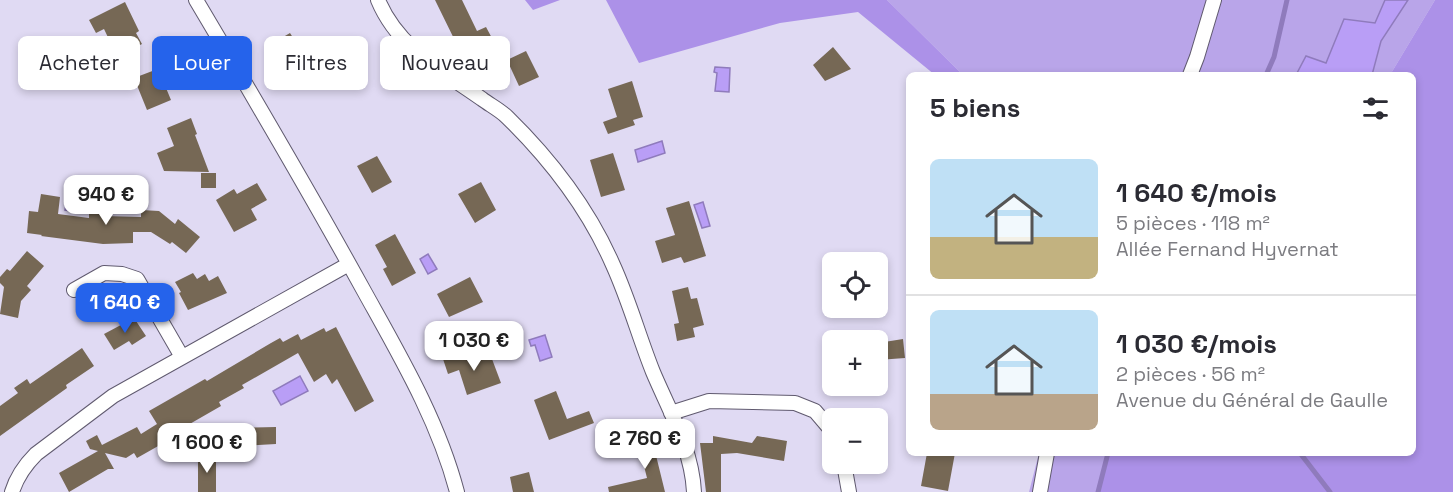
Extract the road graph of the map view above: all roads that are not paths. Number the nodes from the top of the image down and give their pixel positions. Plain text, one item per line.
1 (196, 0) edge
2 (378, 0) edge
3 (1214, 0) edge
4 (1191, 72) edge
5 (349, 264) junction
6 (74, 290) dead end
7 (182, 357) junction
8 (671, 413) junction
9 (822, 419) edge
10 (1046, 456) edge
11 (846, 474) edge
12 (12, 492) edge
13 (458, 492) edge
14 (694, 492) edge
15 (849, 492) edge
16 (1040, 492) edge

1 - 5 street
2 - 8 street
3 - 4 street
5 - 7 street
5 - 13 street
6 - 7 street
7 - 12 street
8 - 9 street
8 - 14 street
10 - 16 street
11 - 15 street

